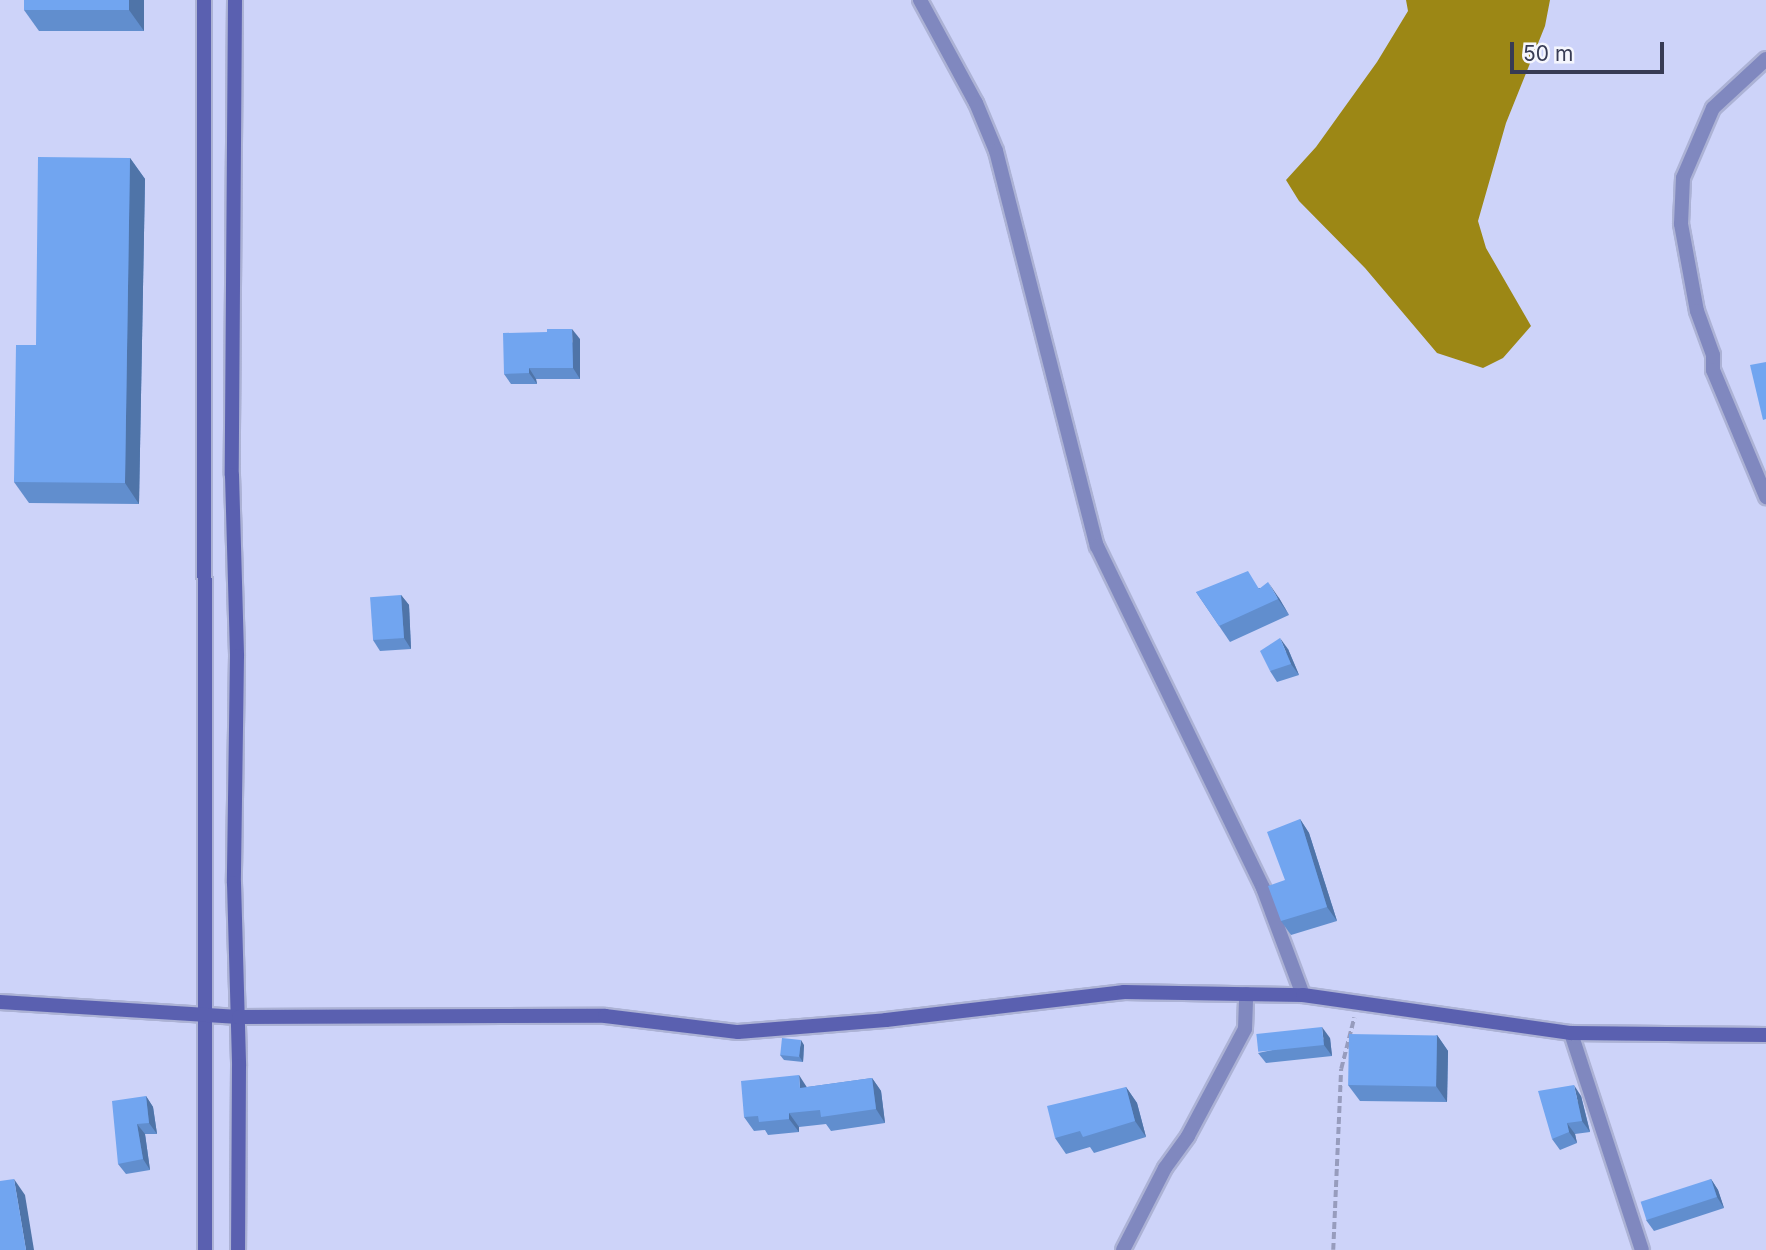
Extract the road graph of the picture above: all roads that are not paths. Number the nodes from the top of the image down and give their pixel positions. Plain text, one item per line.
1 (204, 0) edge
2 (235, 0) edge
3 (920, 0) edge
4 (1766, 59) edge
5 (1766, 497) edge
6 (1245, 994) junction
7 (1303, 995) junction
8 (0, 1002) edge
9 (203, 1013) junction
10 (239, 1017) junction
11 (1571, 1033) junction
12 (1766, 1035) edge
13 (205, 1250) edge
14 (237, 1250) edge
15 (1123, 1250) edge
16 (1642, 1250) edge

1 - 9 street
2 - 10 street
3 - 7 street
4 - 5 street
6 - 7 street
6 - 10 street
6 - 15 street
7 - 11 street
8 - 9 street
9 - 10 street
9 - 13 street
10 - 14 street
11 - 12 street
11 - 16 street

